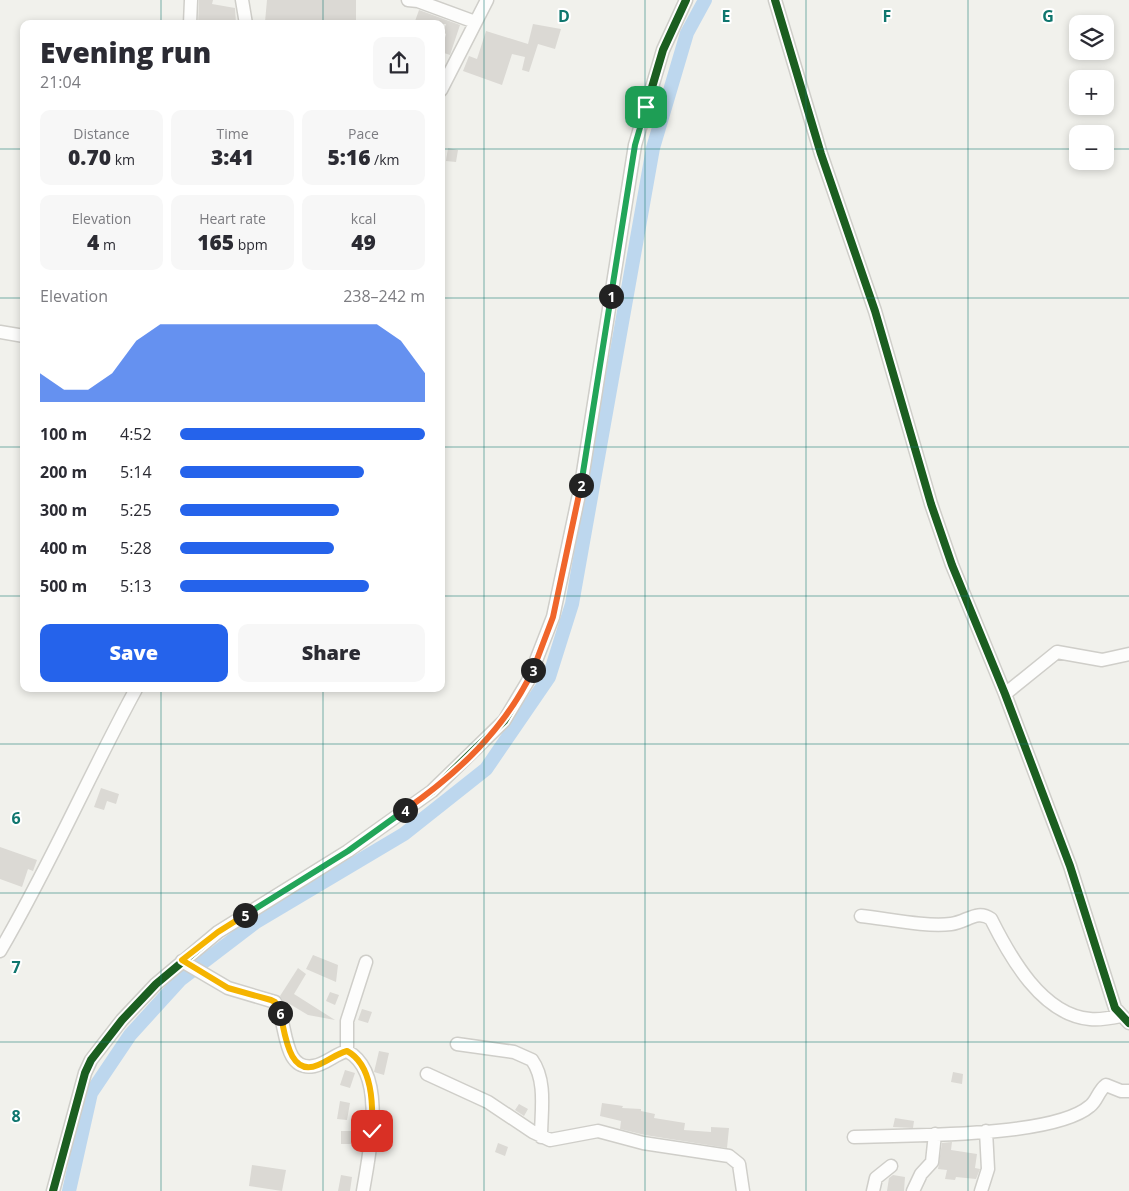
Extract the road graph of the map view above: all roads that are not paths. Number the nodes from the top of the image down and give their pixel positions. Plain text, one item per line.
1 (191, 0) edge
2 (242, 0) edge
3 (408, 0) edge
4 (487, 0) edge
5 (686, 0) edge
6 (776, 0) edge
7 (190, 20) edge
8 (245, 20) edge
9 (475, 22) junction
10 (445, 82) edge
11 (0, 332) edge
12 (20, 335) edge
13 (1129, 654) edge
14 (134, 692) edge
15 (1005, 694) junction
16 (862, 916) dead end
17 (0, 951) edge
18 (185, 962) junction
19 (366, 962) dead end
20 (1125, 1019) edge
21 (457, 1044) dead end
22 (347, 1051) junction
23 (427, 1074) dead end
24 (1129, 1091) edge
25 (986, 1131) junction
26 (935, 1134) junction
27 (854, 1136) dead end
28 (541, 1137) junction
29 (891, 1166) dead end
30 (53, 1191) edge
31 (363, 1191) edge
32 (743, 1191) edge
33 (873, 1191) edge
34 (912, 1191) edge
35 (981, 1191) edge

1 - 7 street
2 - 8 street
3 - 9 street
4 - 9 street
5 - 18 street
6 - 15 street
9 - 10 street
11 - 12 street
13 - 15 street
14 - 17 street
15 - 20 street
16 - 20 street
18 - 22 street
18 - 30 street
19 - 22 street
21 - 28 street
22 - 31 street
23 - 28 street
24 - 25 street
25 - 26 street
25 - 35 street
26 - 27 street
26 - 34 street
28 - 32 street
29 - 33 street

